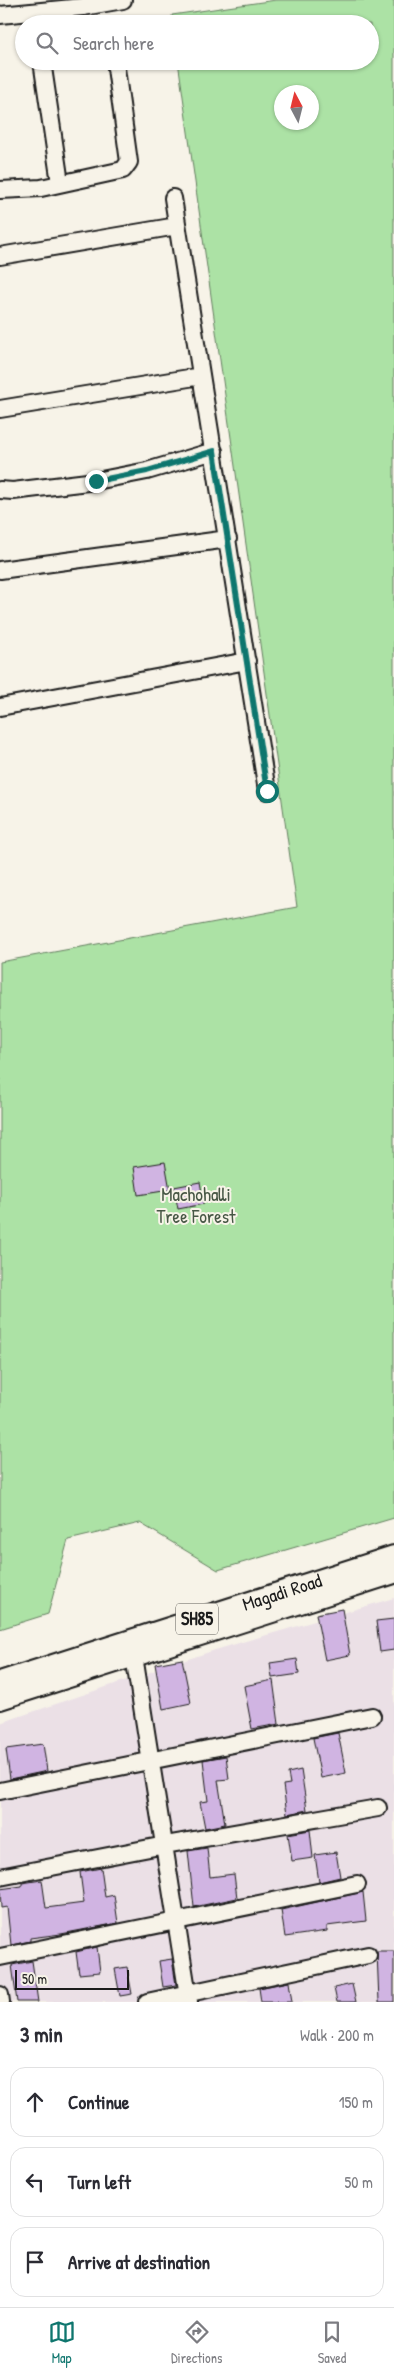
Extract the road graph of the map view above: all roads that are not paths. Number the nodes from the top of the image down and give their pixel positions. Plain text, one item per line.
1 (123, 0) edge
2 (0, 16) edge
3 (43, 70) edge
4 (116, 70) edge
5 (60, 183) junction
6 (0, 190) edge
7 (173, 198) dead end
8 (177, 226) junction
9 (0, 256) edge
10 (202, 376) junction
11 (0, 409) edge
12 (214, 451) junction
13 (0, 490) edge
14 (228, 539) junction
15 (0, 570) edge
16 (247, 661) junction
17 (0, 707) edge
18 (267, 791) dead end
19 (394, 1556) edge
20 (394, 1573) edge
21 (134, 1656) junction
22 (0, 1682) edge
23 (0, 1699) edge
24 (372, 1716) dead end
25 (152, 1762) junction
26 (0, 1791) edge
27 (378, 1808) dead end
28 (165, 1845) junction
29 (0, 1877) edge
30 (357, 1884) dead end
31 (177, 1921) junction
32 (368, 1955) dead end
33 (0, 1957) edge
34 (0, 1995) edge
35 (189, 1998) edge
36 (1, 2002) edge
37 (146, 2002) edge

1 - 2 street
3 - 5 street
4 - 5 street
5 - 6 street
7 - 8 street
8 - 9 street
8 - 10 street
10 - 11 street
10 - 12 street
12 - 13 street
12 - 14 street
14 - 15 street
14 - 16 street
16 - 17 street
16 - 18 street
19 - 22 main road, Magadi Road / SH85
20 - 21 main road, Magadi Road / SH85
21 - 23 main road, Magadi Road / SH85
21 - 25 street
24 - 25 street
25 - 26 street
25 - 28 street
27 - 28 street
28 - 29 street
28 - 31 street
30 - 31 street
31 - 33 street
31 - 35 street
32 - 35 street
34 - 36 street
35 - 37 street

